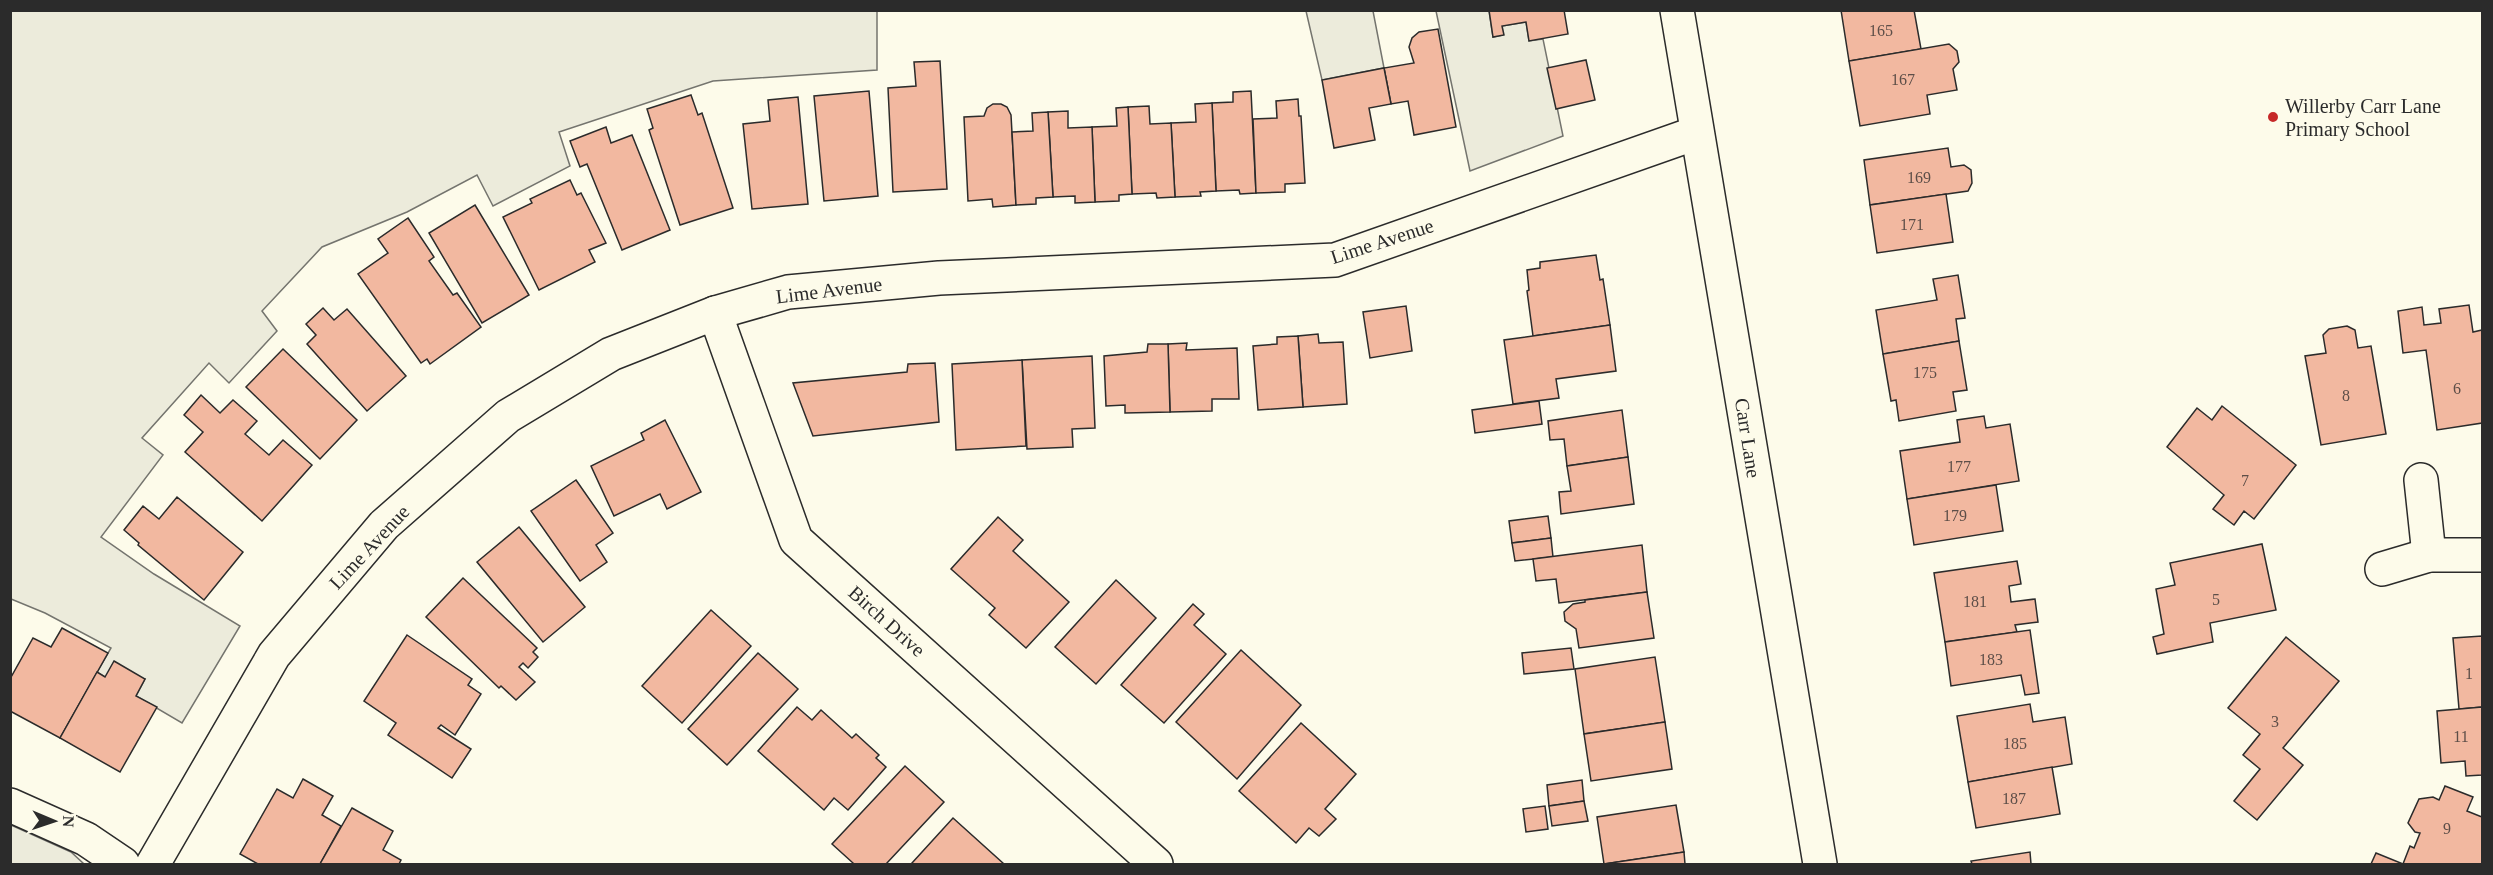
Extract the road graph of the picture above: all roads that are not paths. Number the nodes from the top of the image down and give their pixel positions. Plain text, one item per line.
1 (1677, 10) edge
2 (1696, 133) junction
3 (714, 313) junction
4 (2421, 480) dead end
5 (2429, 555) junction
6 (2482, 555) edge
7 (2382, 569) dead end
8 (10, 805) edge
9 (123, 864) edge
10 (153, 864) edge
11 (1156, 864) edge
12 (1820, 864) edge

1 - 2 street, Carr Lane
2 - 3 street, Lime Avenue
2 - 12 street, Carr Lane
3 - 10 street, Lime Avenue
3 - 11 street, Birch Drive
4 - 5 street
5 - 6 street
5 - 7 street
8 - 9 street

